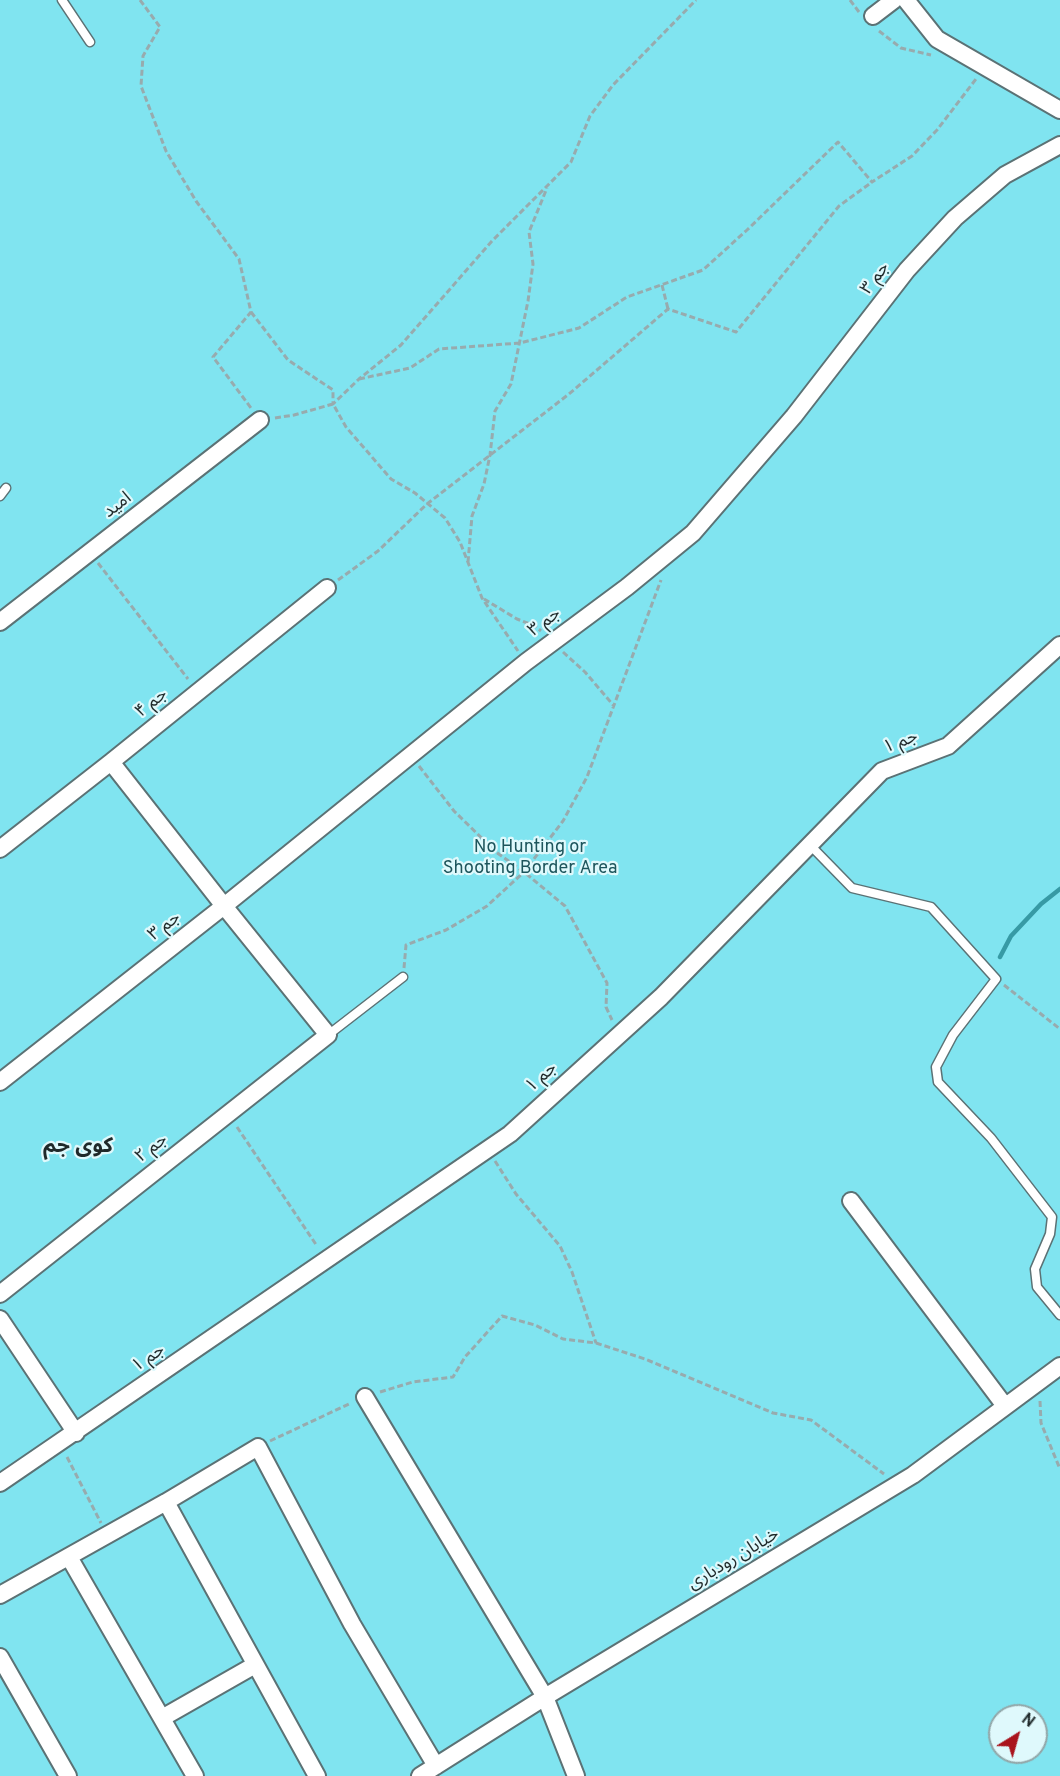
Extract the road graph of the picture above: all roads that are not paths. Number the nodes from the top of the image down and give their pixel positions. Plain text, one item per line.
1 (62, 0) edge
2 (894, 0) edge
3 (906, 0) edge
4 (869, 19) road end
5 (90, 42) dead end
6 (1060, 110) edge
7 (1060, 145) edge
8 (260, 420) road end
9 (6, 488) dead end
10 (0, 496) edge
11 (327, 588) road end
12 (0, 622) edge
13 (1060, 645) edge
14 (111, 762) junction
15 (810, 845) junction
16 (0, 849) edge
17 (224, 906) junction
18 (403, 977) road end
19 (328, 1035) junction
20 (0, 1082) edge
21 (851, 1201) dead end
22 (0, 1294) edge
23 (1060, 1315) edge
24 (0, 1320) edge
25 (1060, 1366) edge
26 (365, 1397) road end
27 (1005, 1406) junction
28 (76, 1433) junction
29 (0, 1484) edge
30 (166, 1502) junction
31 (69, 1557) junction
32 (0, 1595) edge
33 (0, 1657) edge
34 (255, 1665) junction
35 (545, 1697) junction
36 (162, 1718) junction
37 (436, 1766) junction
38 (64, 1774) edge
39 (195, 1776) edge
40 (316, 1776) edge
41 (420, 1776) edge
42 (576, 1776) edge

1 - 5 lane
2 - 4 street
3 - 6 street
7 - 17 street, جم ۳
8 - 12 street, امید
9 - 10 lane
11 - 14 street, جم ۴
13 - 15 street, جم ۱
14 - 16 street, جم ۴
14 - 17 street
15 - 23 lane
15 - 28 street, جم ۱
17 - 19 street
17 - 20 street, جم ۳
18 - 19 lane
19 - 22 street, جم ۲
21 - 27 street
24 - 28 street
25 - 27 street, خیابان رودباری
26 - 35 street
27 - 35 street, خیابان رودباری
28 - 29 street, جم ۱
30 - 31 street
30 - 34 street
30 - 37 street
31 - 32 street
31 - 36 street
33 - 38 street
34 - 36 street
34 - 40 street
35 - 37 street, خیابان رودباری
35 - 42 street
36 - 39 street
37 - 41 street, خیابان رودباری

